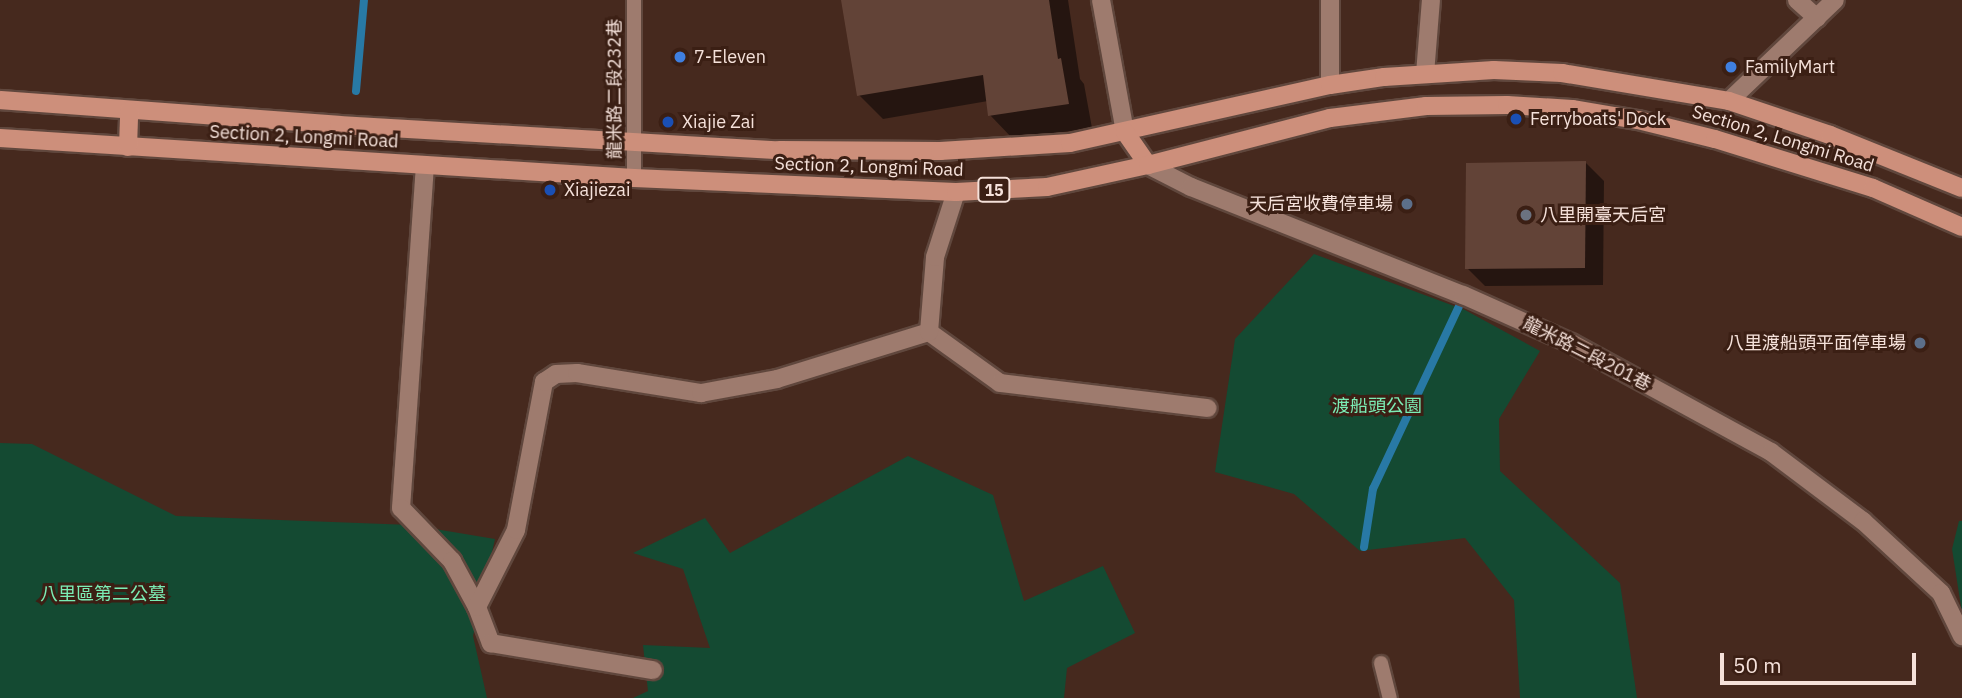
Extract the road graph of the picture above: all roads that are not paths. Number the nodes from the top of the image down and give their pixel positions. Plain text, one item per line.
1 (634, 0) edge
2 (1101, 0) edge
3 (1330, 0) edge
4 (1431, 0) edge
5 (1797, 0) edge
6 (1835, 0) edge
7 (1817, 18) junction
8 (1425, 74) junction
9 (1330, 85) junction
10 (0, 100) edge
11 (1729, 101) junction
12 (129, 111) junction
13 (1125, 132) junction
14 (0, 138) edge
15 (636, 142) junction
16 (128, 147) junction
17 (425, 165) junction
18 (1148, 165) junction
19 (634, 178) junction
20 (1962, 188) edge
21 (956, 192) junction
22 (1962, 228) edge
23 (929, 332) junction
24 (1207, 408) dead end
25 (477, 607) junction
26 (1962, 636) edge
27 (1381, 663) dead end
28 (653, 670) dead end
29 (1390, 698) edge

1 - 15 lane, 龍米路二段232巷
2 - 13 street
3 - 9 street
4 - 8 street
5 - 7 street
6 - 7 street
7 - 11 street
8 - 9 main road, Section 2, Longmi Road
8 - 11 main road, Section 2, Longmi Road
9 - 13 main road, Section 2, Longmi Road
10 - 12 main road, Section 2, Longmi Road
11 - 20 main road, Section 2, Longmi Road
12 - 15 main road, Section 2, Longmi Road
12 - 16 main road
13 - 15 main road, Section 2, Longmi Road
13 - 18 main road
14 - 16 main road, Section 2, Longmi Road / 15
15 - 19 lane, 龍米路二段232巷
16 - 17 main road, Section 2, Longmi Road / 15
17 - 19 main road, Section 2, Longmi Road / 15
17 - 25 street
18 - 21 main road, Section 2, Longmi Road / 15
18 - 22 main road, Section 2, Longmi Road / 15
18 - 26 street, 龍米路二段201巷
19 - 21 main road, Section 2, Longmi Road / 15
21 - 23 street
23 - 24 street
23 - 25 street
25 - 28 street
27 - 29 lane

